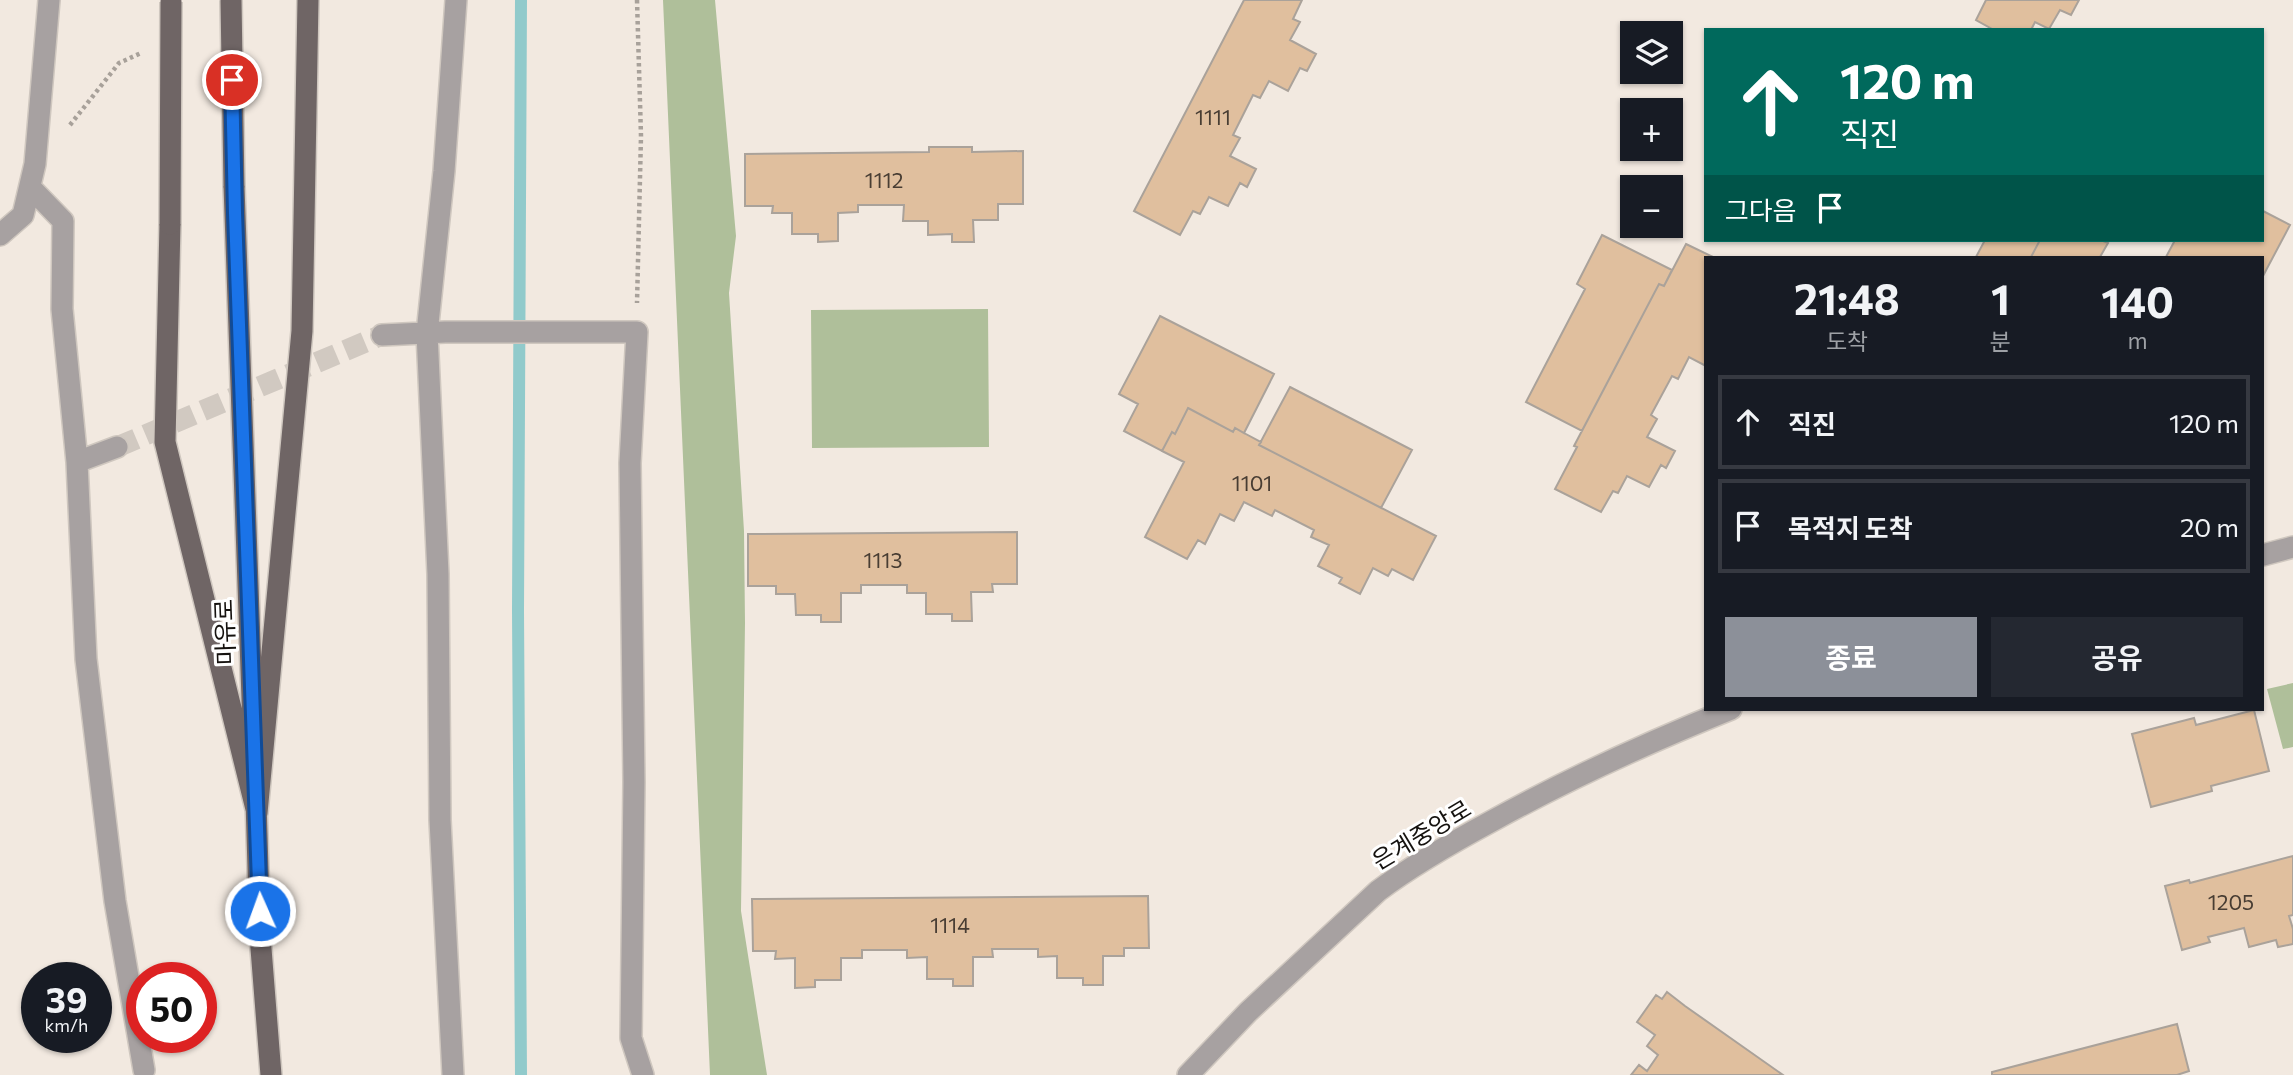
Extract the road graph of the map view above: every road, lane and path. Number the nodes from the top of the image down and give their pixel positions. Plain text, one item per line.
1 (49, 0) edge
2 (231, 0) edge
3 (308, 0) edge
4 (456, 0) edge
5 (637, 0) edge
6 (171, 1) edge
7 (30, 187) junction
8 (0, 235) edge
9 (436, 332) junction
10 (637, 332) junction
11 (382, 335) tunnel mouth
12 (117, 447) tunnel mouth
13 (76, 462) junction
14 (2293, 547) edge
15 (2264, 555) edge
16 (1726, 711) edge
17 (257, 813) junction
18 (144, 1070) dead end
19 (271, 1075) edge
20 (453, 1075) edge
21 (643, 1075) edge
22 (1188, 1075) edge

1 - 7 street
2 - 17 main road, 마유로, bridge
3 - 17 main road
4 - 9 street
5 - 10 path
6 - 17 main road, bridge
7 - 8 street
7 - 13 street
9 - 10 street
9 - 11 street
9 - 20 street
10 - 21 street
12 - 13 street
13 - 18 street
14 - 15 street
16 - 22 street, 은계중앙로
17 - 19 main road, 마유로

